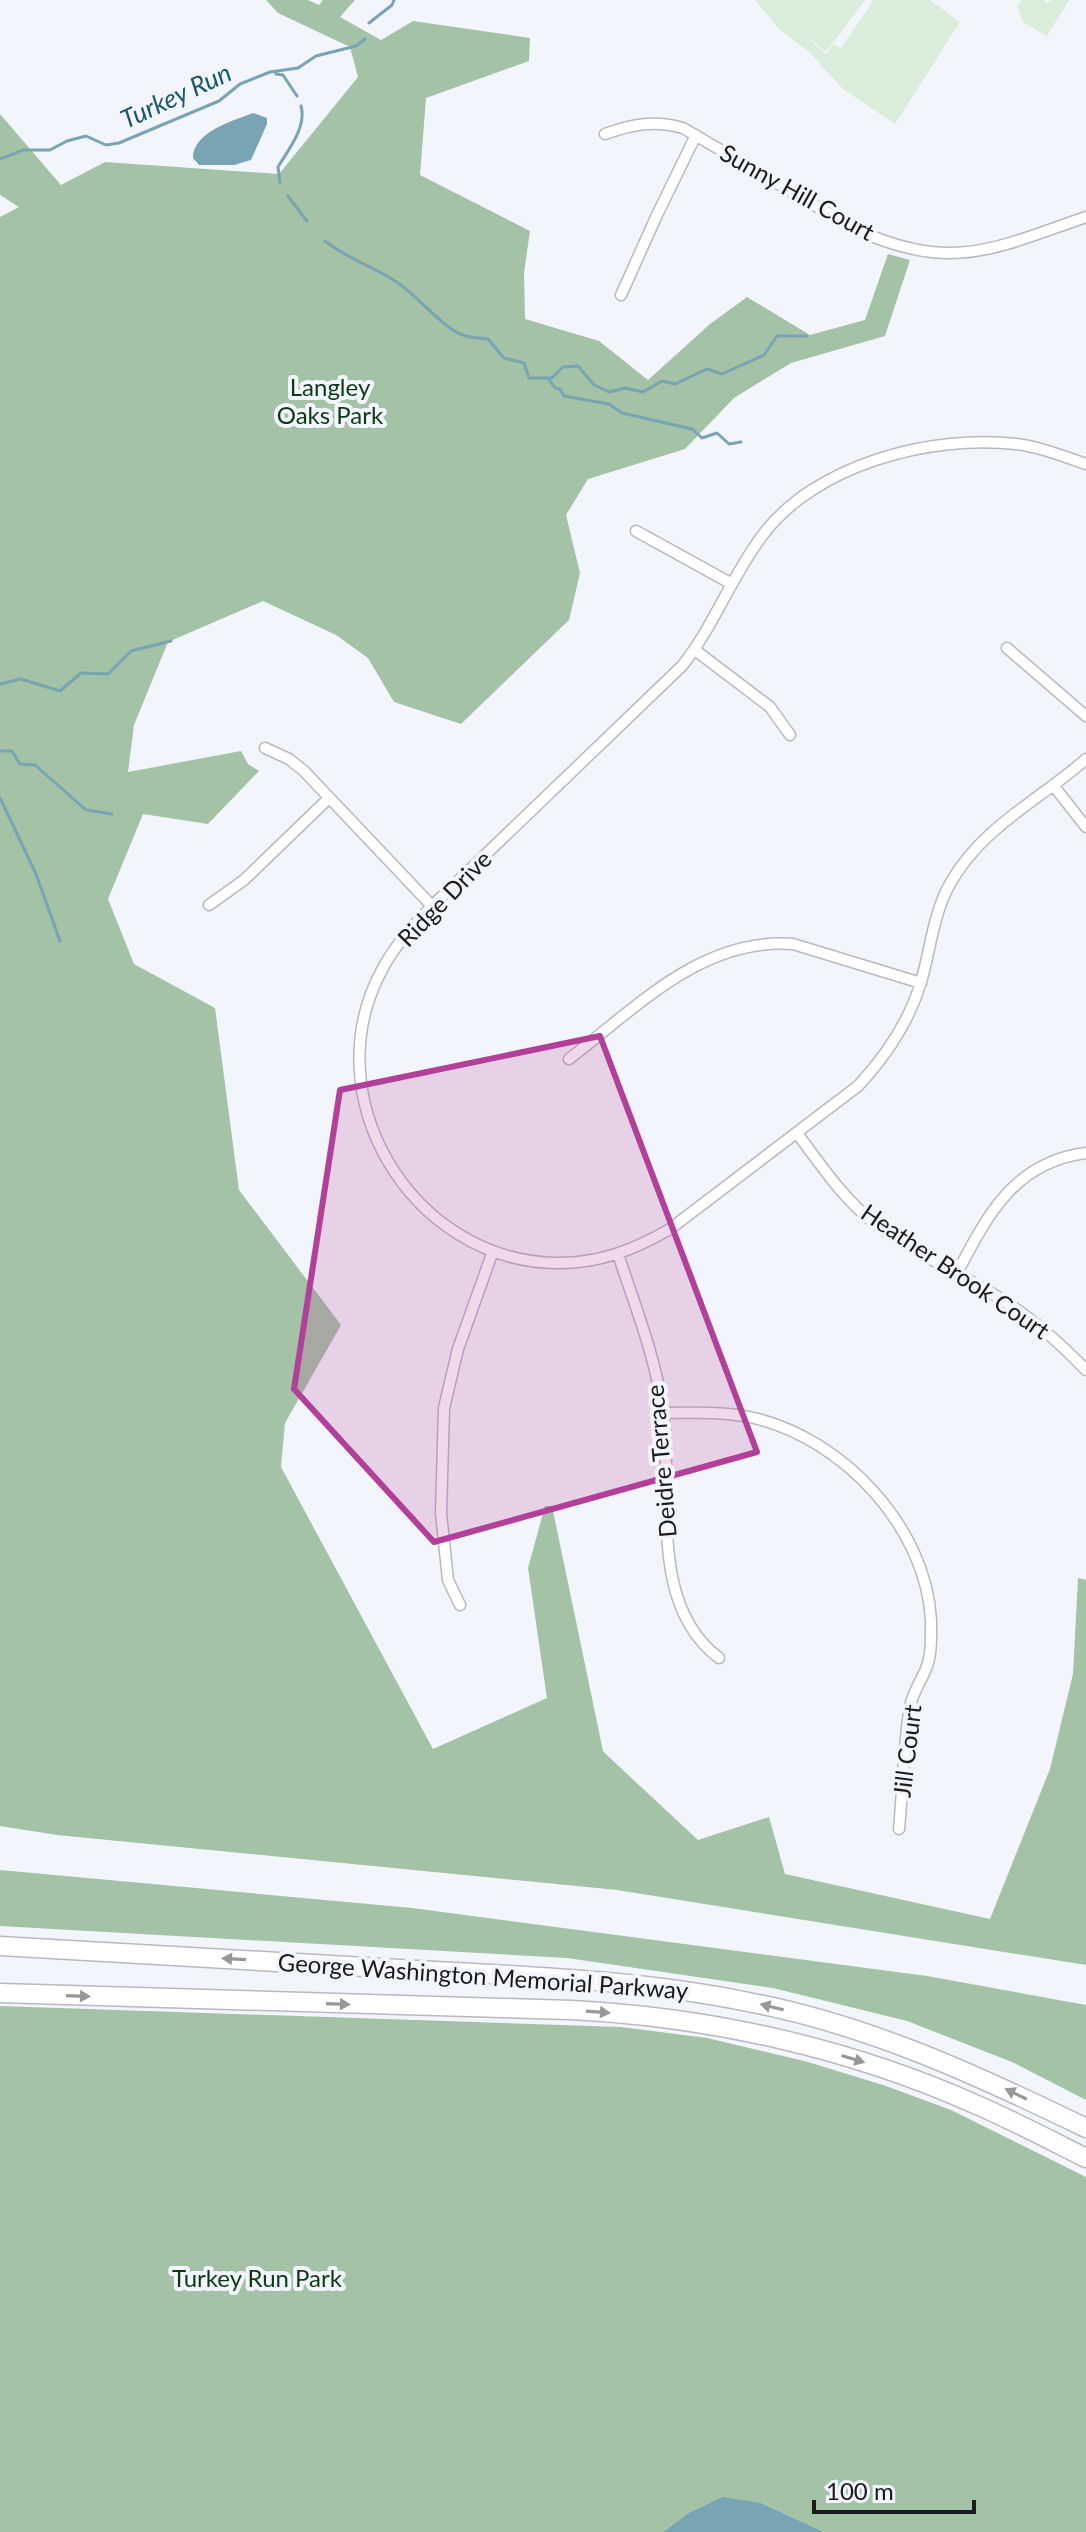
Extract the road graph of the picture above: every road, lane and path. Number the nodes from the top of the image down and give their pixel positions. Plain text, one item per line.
1 (605, 134) dead end
2 (696, 135) junction
3 (1086, 217) edge
4 (621, 295) dead end
5 (1086, 464) edge
6 (636, 531) dead end
7 (732, 584) junction
8 (1007, 648) dead end
9 (695, 650) junction
10 (1086, 716) edge
11 (790, 735) dead end
12 (265, 748) dead end
13 (1086, 759) edge
14 (1053, 785) junction
15 (329, 798) junction
16 (1086, 827) edge
17 (209, 905) dead end
18 (432, 906) junction
19 (921, 983) junction
20 (569, 1059) dead end
21 (797, 1133) junction
22 (1086, 1153) edge
23 (493, 1251) junction
24 (618, 1254) junction
25 (957, 1273) junction
26 (1086, 1370) edge
27 (663, 1413) junction
28 (460, 1605) dead end
29 (719, 1658) dead end
30 (899, 1829) dead end
31 (0, 1946) edge
32 (0, 1993) edge
33 (1086, 2128) edge
34 (1086, 2158) edge

1 - 2 street, Sunny Hill Court
2 - 3 street, Sunny Hill Court
2 - 4 street
5 - 7 street, Ridge Drive
6 - 7 street
7 - 9 street, Ridge Drive
8 - 10 street
9 - 11 street
9 - 18 street, Ridge Drive
12 - 15 street
13 - 14 street, Ridge Drive
14 - 16 street
14 - 19 street, Ridge Drive
15 - 17 street
15 - 18 street
18 - 23 street, Ridge Drive
19 - 20 street
19 - 21 street, Ridge Drive
21 - 24 street, Ridge Drive
21 - 25 street, Heather Brook Court
22 - 25 street
23 - 24 street, Ridge Drive
23 - 28 street
24 - 27 street, Deidre Terrace
25 - 26 street, Heather Brook Court
27 - 29 street, Deidre Terrace
27 - 30 street, Jill Court
33 -> 31 highway, George Washington Memorial Parkway
32 -> 34 highway, George Washington Memorial Parkway

